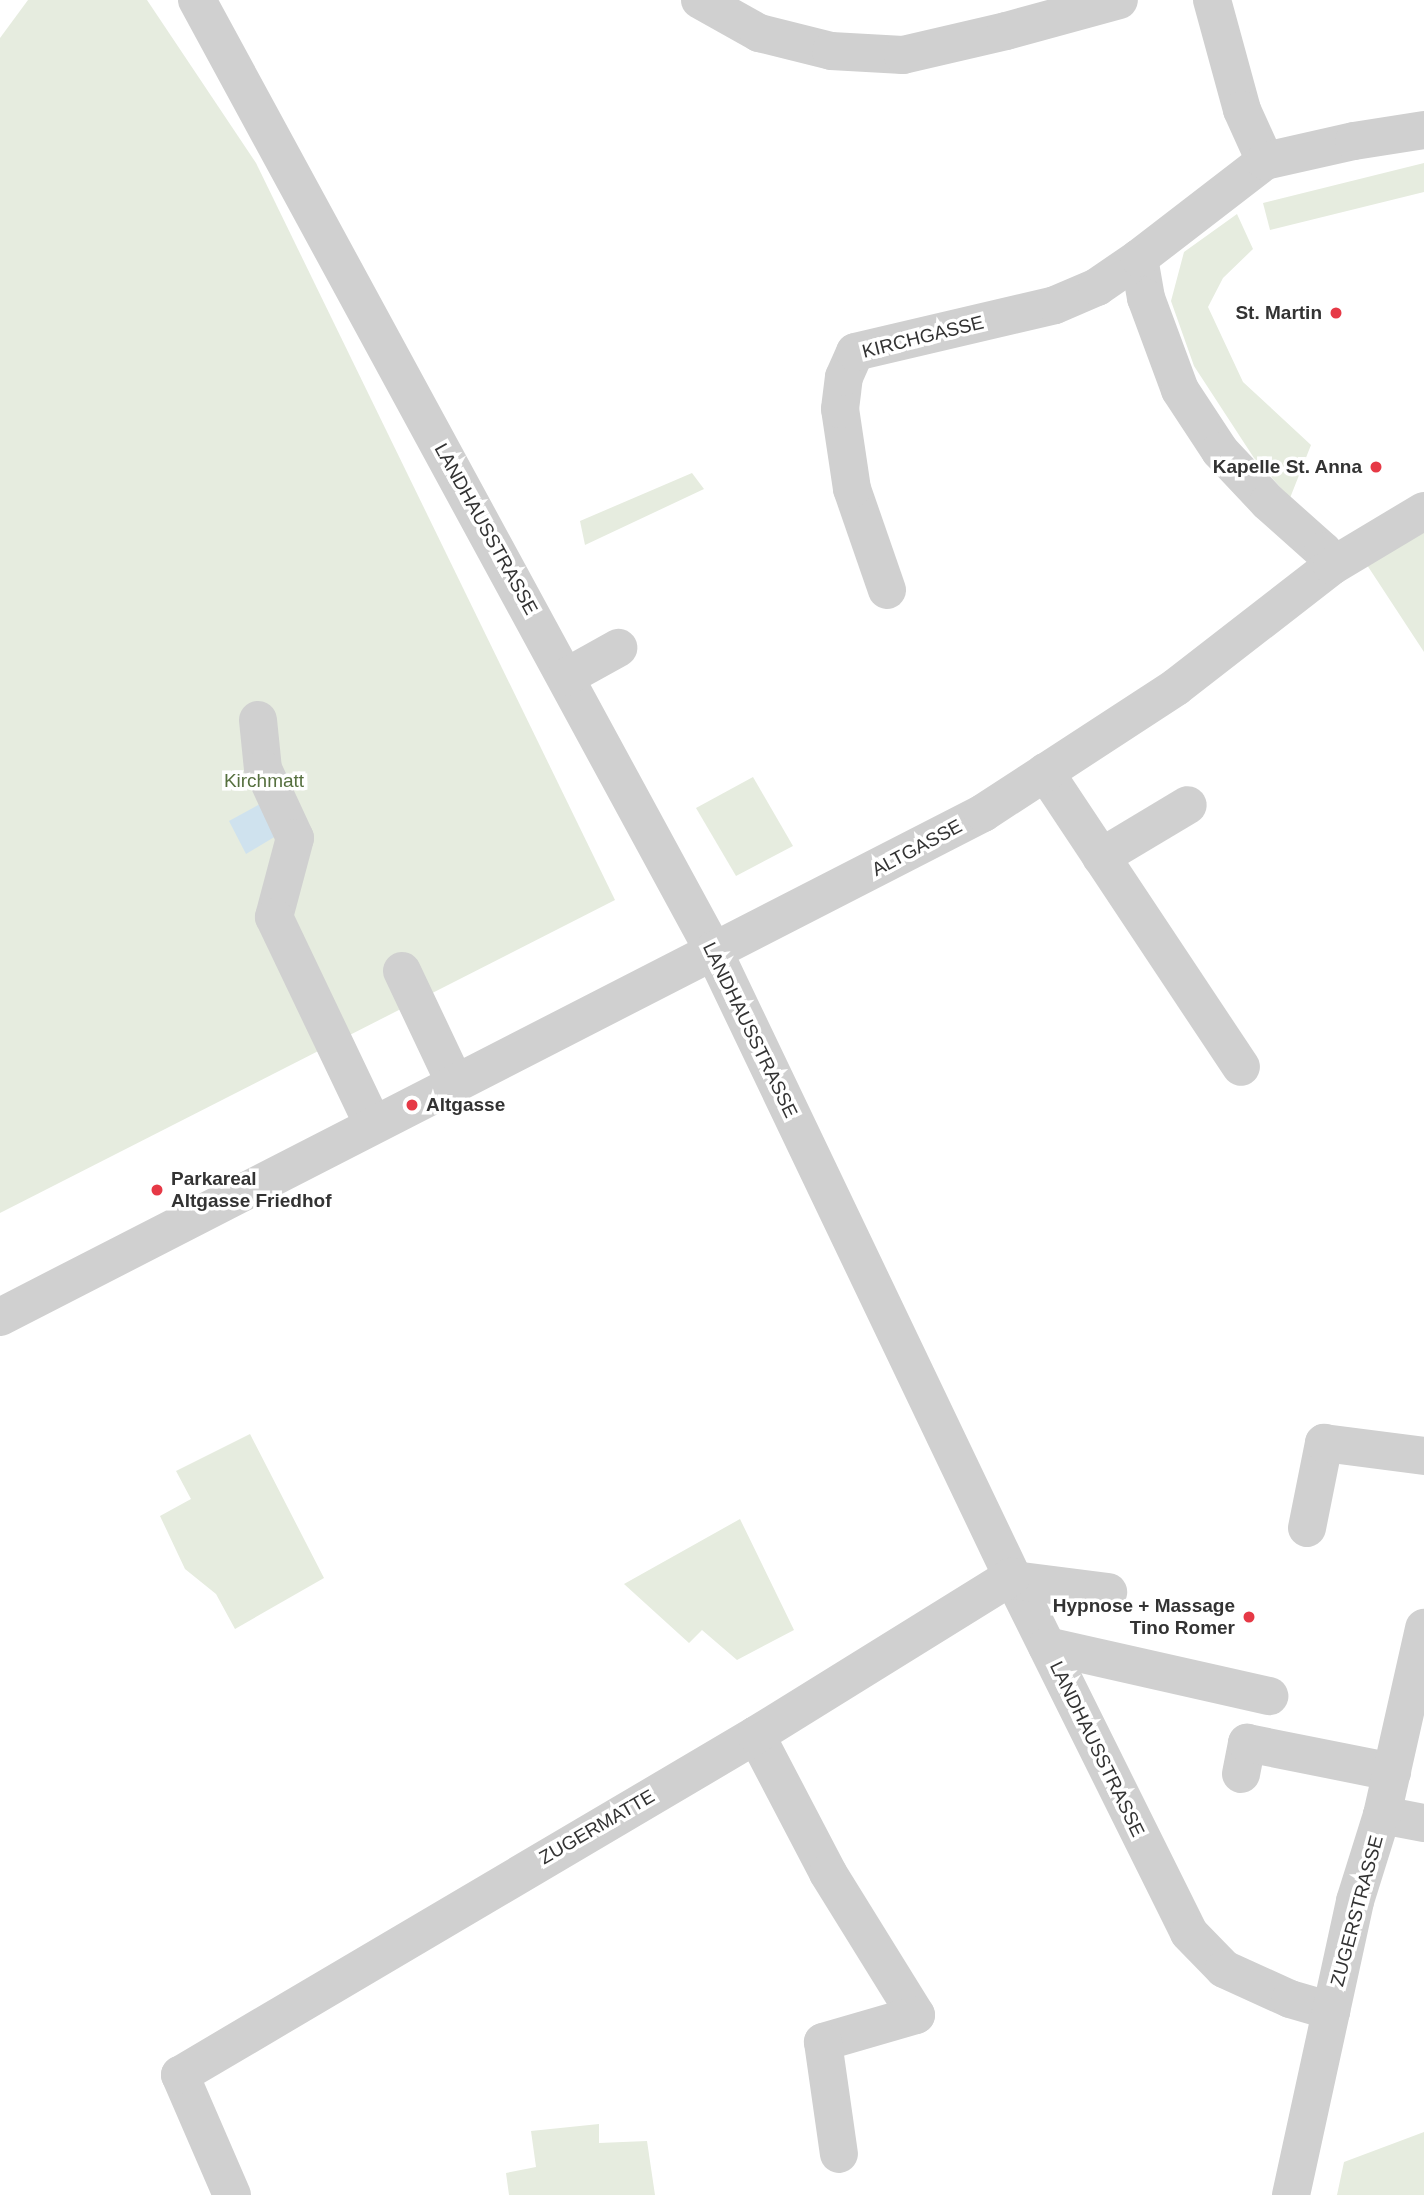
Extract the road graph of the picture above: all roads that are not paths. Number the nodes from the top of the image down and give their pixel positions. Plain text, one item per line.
1 (197, 0) edge
2 (699, 0) edge
3 (1119, 0) edge
4 (1212, 0) edge
5 (1424, 130) edge
6 (1265, 161) junction
7 (1139, 258) junction
8 (1424, 511) edge
9 (1332, 566) junction
10 (887, 590) dead end
11 (618, 648) dead end
12 (566, 677) junction
13 (258, 720) dead end
14 (1045, 772) junction
15 (1188, 805) dead end
16 (1101, 857) junction
17 (713, 950) junction
18 (402, 971) dead end
19 (1241, 1067) dead end
20 (456, 1083) junction
21 (373, 1125) junction
22 (0, 1317) edge
23 (1424, 1456) edge
24 (1307, 1528) dead end
25 (1013, 1578) junction
26 (1108, 1592) dead end
27 (1424, 1628) edge
28 (1046, 1646) junction
29 (1269, 1696) dead end
30 (756, 1735) junction
31 (1392, 1772) junction
32 (1241, 1774) dead end
33 (1382, 1815) junction
34 (1424, 1823) edge
35 (1331, 2011) junction
36 (839, 2154) dead end
37 (232, 2195) edge
38 (1291, 2195) edge

1 - 12 street, LANDHAUSSTRASSE
2 - 3 street
4 - 6 street
5 - 6 street, KIRCHGASSE
6 - 7 street, KIRCHGASSE
7 - 9 street
7 - 10 street, KIRCHGASSE
8 - 9 street, ALTGASSE
9 - 14 street, ALTGASSE
11 - 12 street
12 - 17 street, LANDHAUSSTRASSE
13 - 21 street
14 - 16 street
14 - 17 street, ALTGASSE
15 - 16 street
16 - 19 street
17 - 20 street, ALTGASSE
17 - 25 street, LANDHAUSSTRASSE
18 - 20 street
20 - 21 street, ALTGASSE
21 - 22 street, ALTGASSE
23 - 24 street
25 - 26 street
25 - 28 street, LANDHAUSSTRASSE
25 - 30 street, ZUGERMATTE
27 - 31 street, ZUGERSTRASSE
28 - 29 street
28 - 35 street, LANDHAUSSTRASSE
30 - 36 street
30 - 37 street, ZUGERMATTE
31 - 32 street
31 - 33 street, ZUGERSTRASSE
33 - 34 street
33 - 35 street, ZUGERSTRASSE
35 - 38 street, ZUGERSTRASSE

